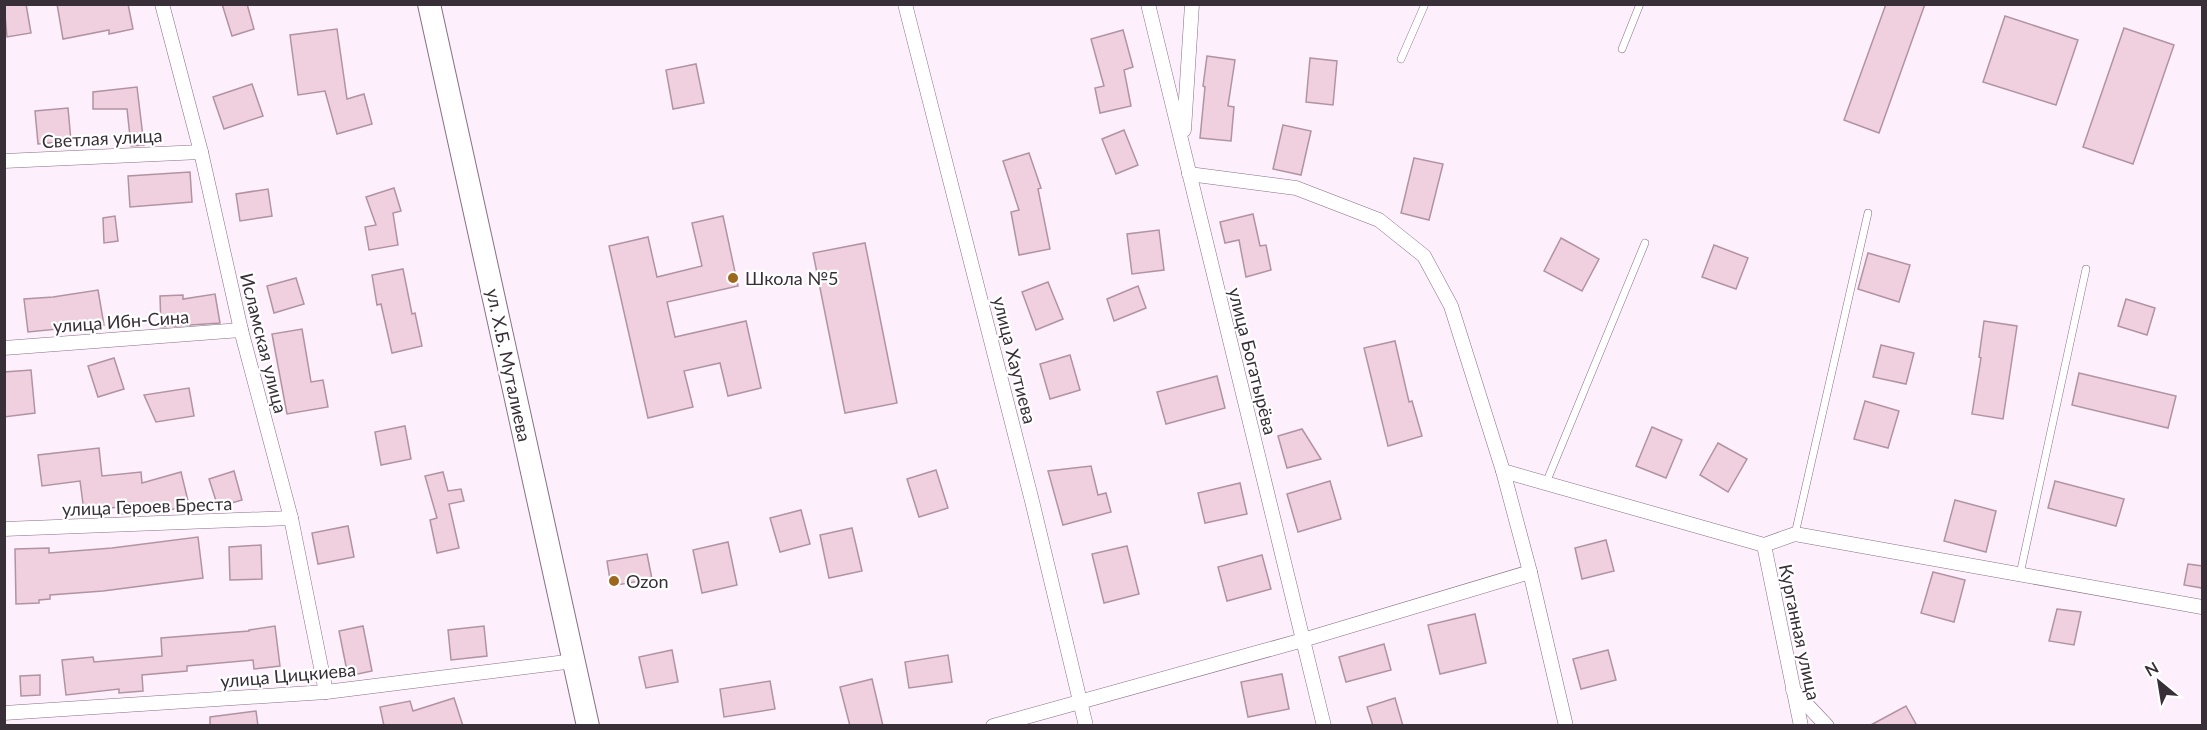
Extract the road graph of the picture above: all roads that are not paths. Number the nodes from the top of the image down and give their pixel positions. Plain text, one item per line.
1 (162, 4) edge
2 (429, 4) edge
3 (905, 4) edge
4 (1148, 4) edge
5 (1192, 4) edge
6 (1425, 4) edge
7 (1640, 4) edge
8 (1622, 49) dead end
9 (1401, 59) dead end
10 (1183, 144) junction
11 (201, 152) junction
12 (4, 161) edge
13 (1189, 174) junction
14 (1868, 213) dead end
15 (1645, 243) dead end
16 (2086, 268) dead end
17 (241, 330) junction
18 (4, 348) edge
19 (1503, 471) junction
20 (1546, 483) junction
21 (291, 518) junction
22 (4, 529) edge
23 (1795, 534) junction
24 (1764, 545) junction
25 (1530, 572) junction
26 (2020, 574) junction
27 (2202, 607) edge
28 (1303, 640) junction
29 (574, 661) junction
30 (1792, 689) junction
31 (326, 692) junction
32 (1080, 701) junction
33 (4, 713) edge
34 (588, 726) edge
35 (993, 726) edge
36 (1086, 726) edge
37 (1324, 726) edge
38 (1566, 726) edge
39 (1802, 726) edge
40 (1827, 726) edge

1 - 11 street, Исламская улица
2 - 29 main road, ул. Х.Б. Муталиева
3 - 32 street, улица Хаутиева
4 - 10 street, улица Богатырёва
5 - 10 street
6 - 9 lane
7 - 8 lane
10 - 13 street, улица Богатырёва
11 - 12 street, Светлая улица
11 - 17 street, Исламская улица
13 - 19 street
13 - 28 street, улица Богатырёва
14 - 23 lane
15 - 20 lane
16 - 26 lane
17 - 18 street, улица Ибн-Сина
17 - 21 street, Исламская улица
19 - 20 street
19 - 25 street
20 - 24 street
21 - 22 street, улица Героев Бреста
21 - 31 street, Исламская улица
23 - 24 street
23 - 26 street
24 - 30 street, Курганная улица
25 - 28 street
25 - 38 street
26 - 27 street
28 - 32 street
28 - 37 street, улица Богатырёва
29 - 31 street, улица Цицкиева
29 - 34 main road, ул. Х.Б. Муталиева
30 - 39 street, Курганная улица
30 - 40 street
31 - 33 street, улица Цицкиева
32 - 35 street
32 - 36 street, улица Хаутиева

